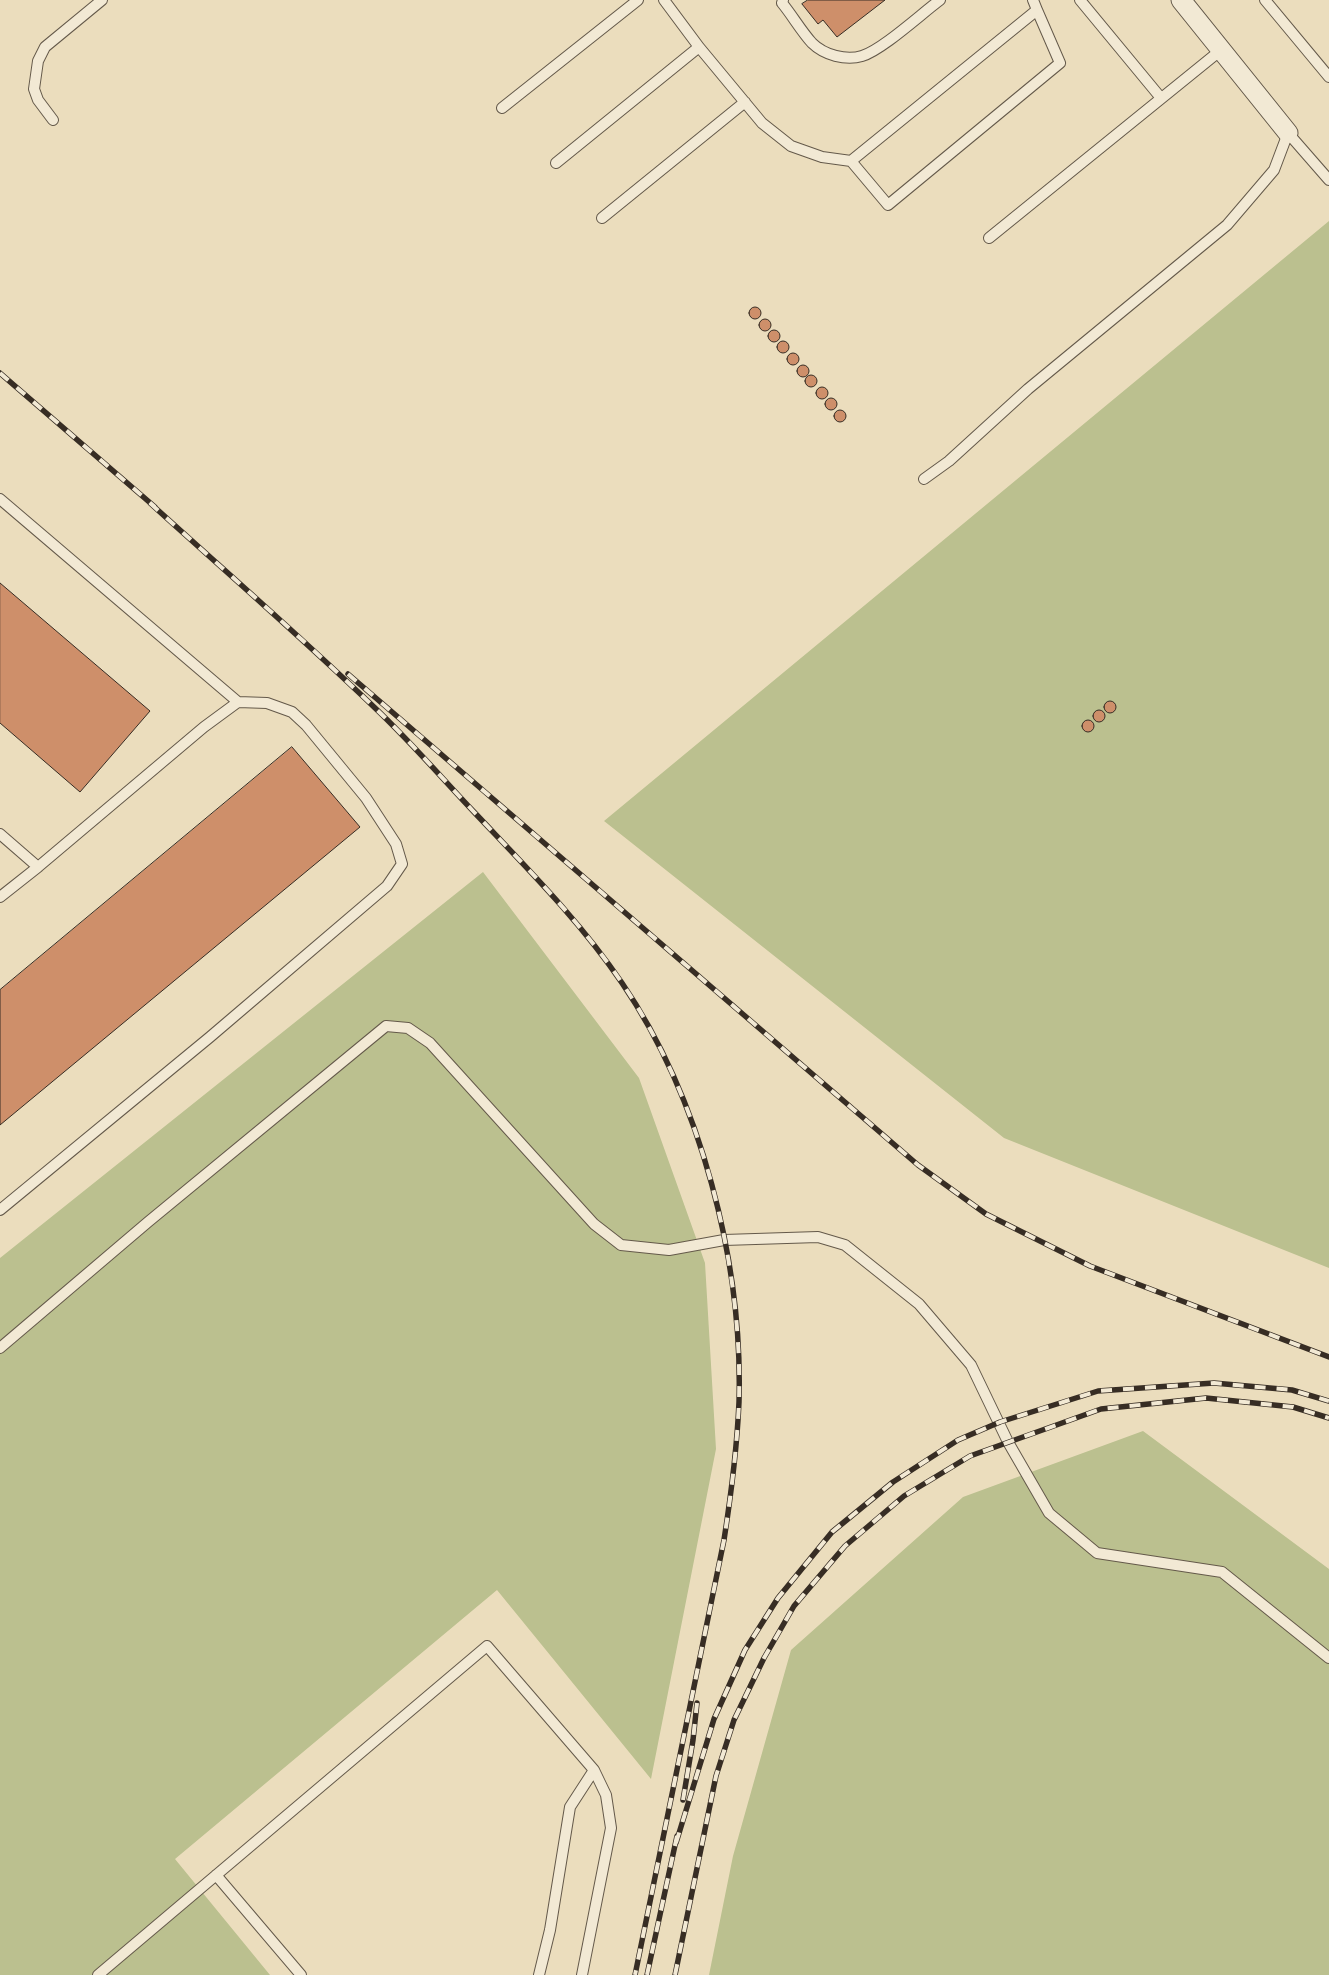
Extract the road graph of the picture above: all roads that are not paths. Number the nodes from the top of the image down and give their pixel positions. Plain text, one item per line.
1 (102, 0) edge
2 (638, 0) edge
3 (664, 0) edge
4 (783, 0) edge
5 (940, 0) edge
6 (1032, 0) edge
7 (1080, 0) edge
8 (1181, 0) edge
9 (1265, 0) edge
10 (1037, 10) junction
11 (699, 47) junction
12 (1221, 50) junction
13 (1329, 77) edge
14 (1162, 98) junction
15 (745, 102) junction
16 (502, 108) dead end
17 (53, 120) dead end
18 (1288, 133) junction
19 (851, 161) junction
20 (556, 163) dead end
21 (1329, 180) edge
22 (602, 218) dead end
23 (989, 238) dead end
24 (924, 479) dead end
25 (0, 499) edge
26 (238, 702) junction
27 (0, 834) edge
28 (38, 867) junction
29 (0, 897) edge
30 (0, 1210) edge
31 (0, 1348) edge
32 (1329, 1658) edge
33 (594, 1770) junction
34 (216, 1875) junction
35 (98, 1975) edge
36 (301, 1975) edge
37 (539, 1975) edge
38 (582, 1975) edge

1 - 17 lane
2 - 16 lane
3 - 11 lane
4 - 5 lane
6 - 10 lane
7 - 14 lane
8 - 12 street
9 - 13 lane
10 - 19 lane
10 - 19 lane
11 - 15 lane
11 - 20 lane
12 - 14 lane
12 - 18 street
14 - 23 lane
15 - 19 lane
15 - 22 lane
18 - 21 lane
18 - 24 lane
25 - 26 lane
26 - 28 lane
26 - 30 lane
27 - 28 lane
28 - 29 lane
31 - 32 lane
33 - 34 lane
33 - 37 lane
33 - 38 lane
34 - 35 lane
34 - 36 lane

